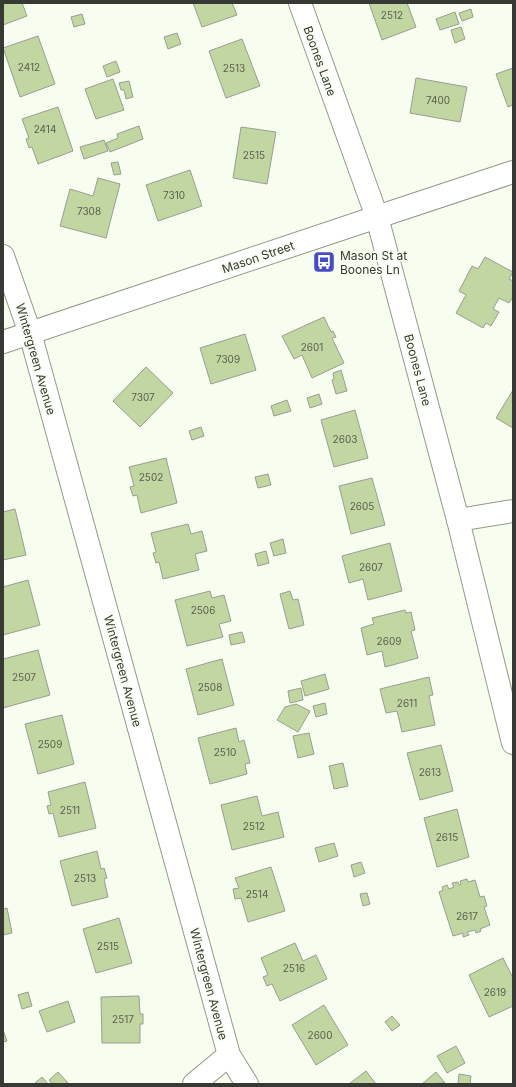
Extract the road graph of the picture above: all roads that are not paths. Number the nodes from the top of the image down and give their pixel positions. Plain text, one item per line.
1 (300, 3) edge
2 (513, 172) edge
3 (377, 217) junction
4 (3, 256) edge
5 (30, 333) junction
6 (3, 342) edge
7 (513, 511) edge
8 (458, 520) junction
9 (513, 743) edge
10 (229, 1055) junction
11 (194, 1084) edge
12 (247, 1084) edge

1 - 3 street, Boones Lane
2 - 3 street, Mason Street
3 - 5 street, Mason Street
3 - 8 street, Boones Lane
4 - 5 street, Wintergreen Avenue
5 - 6 street, Mason Street
5 - 10 street, Wintergreen Avenue
7 - 8 street
8 - 9 street, Boones Lane
10 - 11 street
10 - 12 street, Wintergreen Avenue

